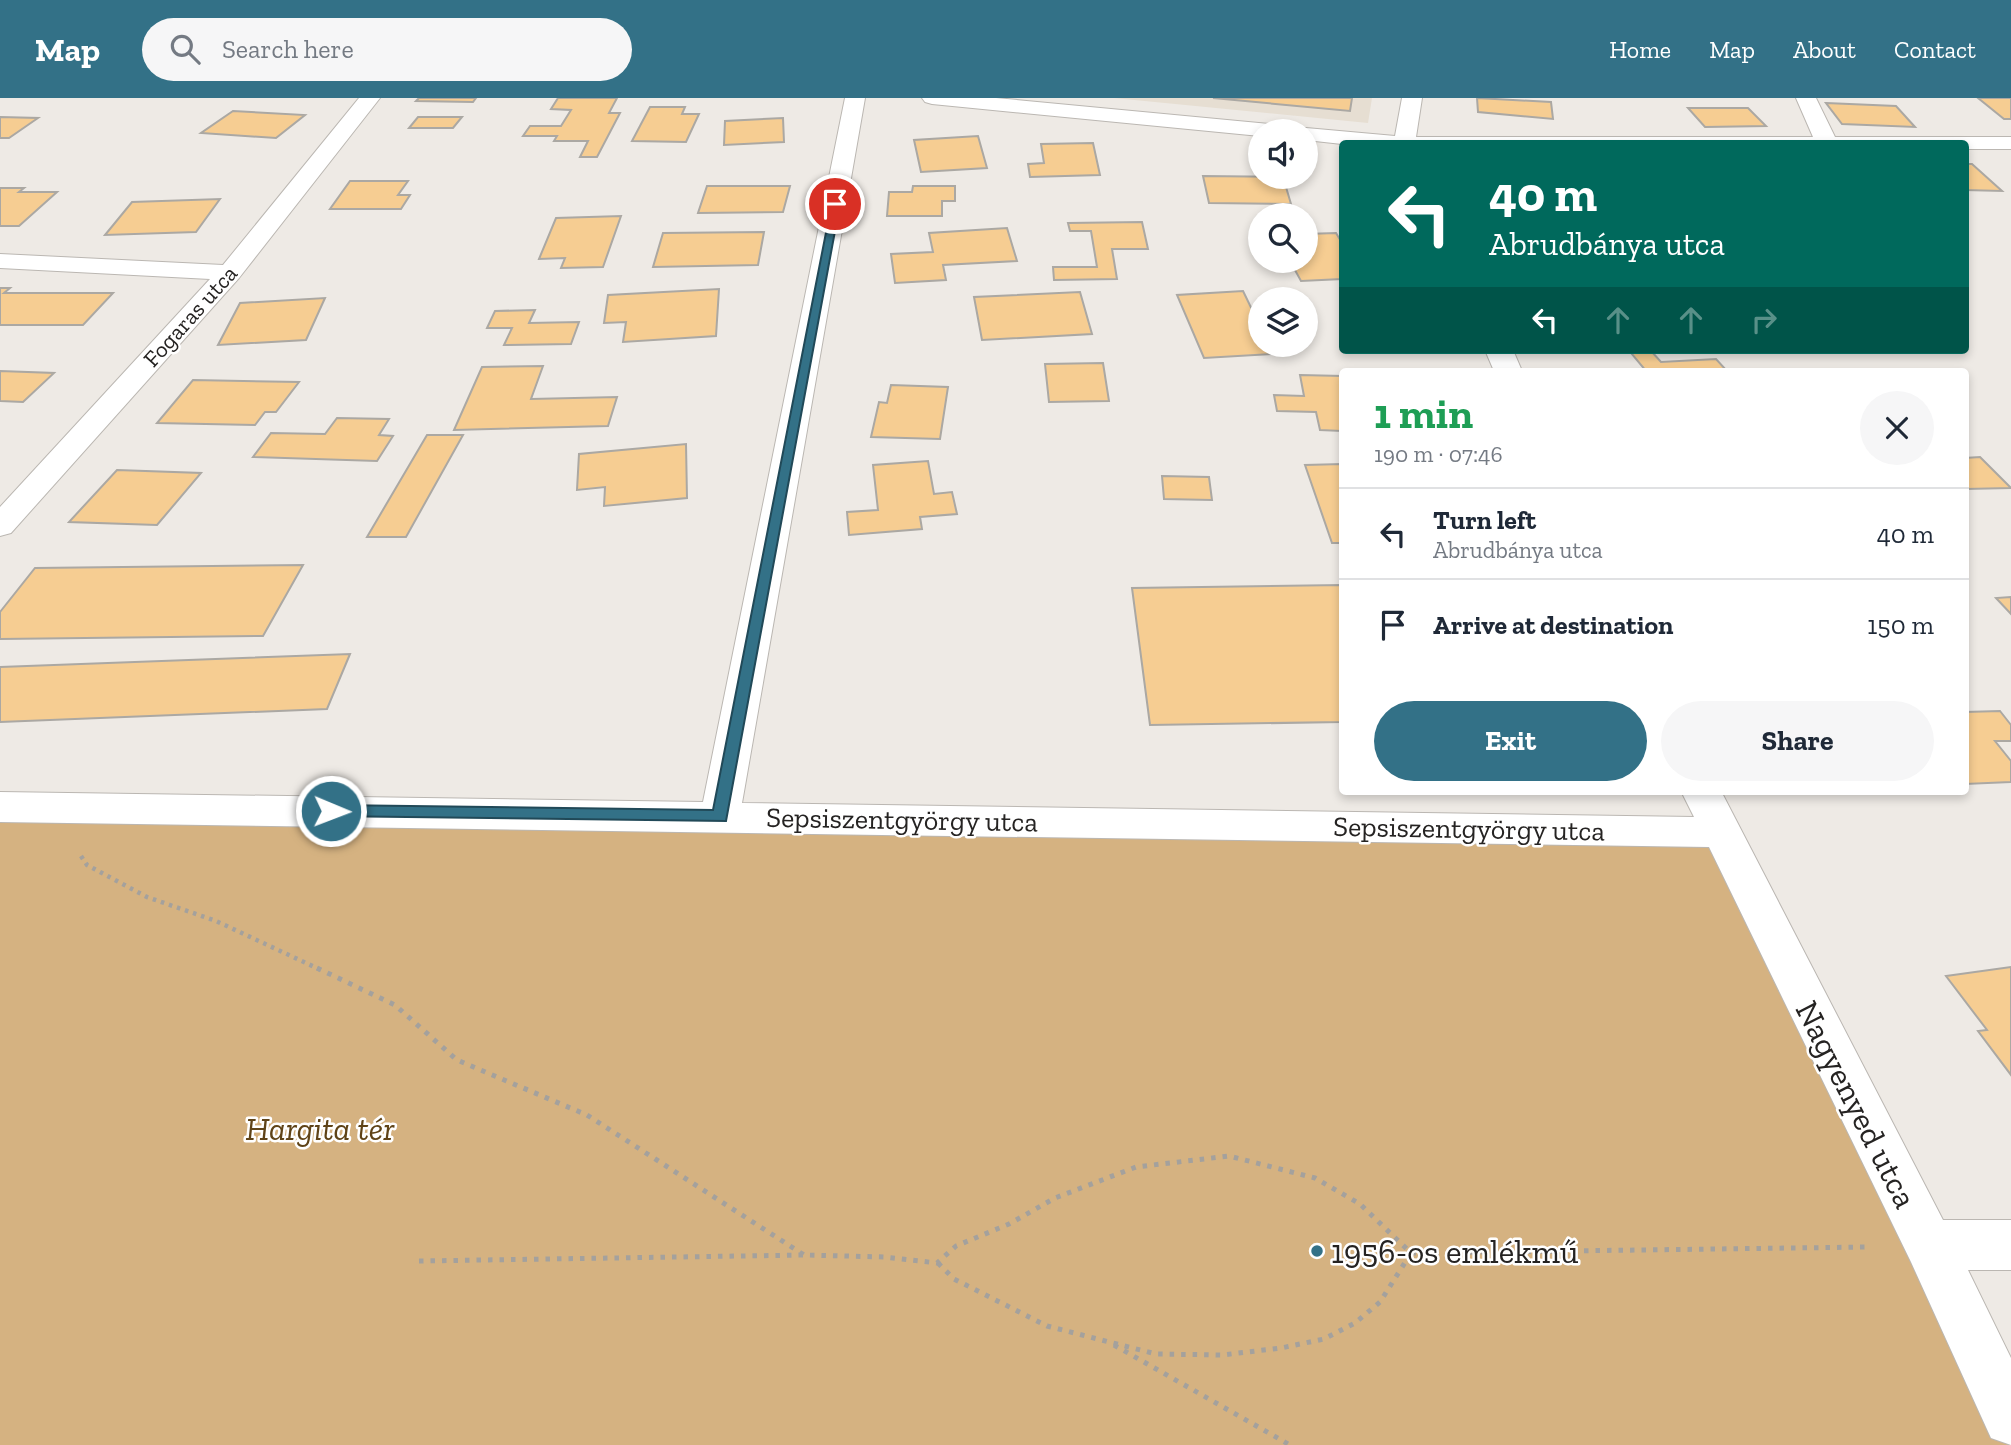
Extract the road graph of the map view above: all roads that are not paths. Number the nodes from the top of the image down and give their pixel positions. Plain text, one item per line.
1 (370, 98) edge
2 (855, 98) edge
3 (932, 98) edge
4 (1412, 98) edge
5 (1806, 98) edge
6 (1248, 128) edge
7 (1318, 135) edge
8 (1371, 140) edge
9 (1405, 140) edge
10 (1826, 140) edge
11 (1969, 143) edge
12 (2011, 143) edge
13 (0, 261) edge
14 (230, 273) junction
15 (0, 526) edge
16 (0, 807) edge
17 (1711, 811) edge
18 (720, 816) junction
19 (1929, 1245) junction
20 (2011, 1245) edge
21 (2011, 1418) edge

1 - 14 street, Fogaras utca
2 - 18 street
3 - 6 street
4 - 9 street
5 - 10 street
7 - 8 street
11 - 12 street
13 - 14 street
14 - 15 street, Fogaras utca
16 - 18 street, Sepsiszentgyörgy utca
17 - 18 street, Sepsiszentgyörgy utca
17 - 19 street, Nagyenyed utca
19 - 20 street
19 - 21 street, Nagyenyed utca

